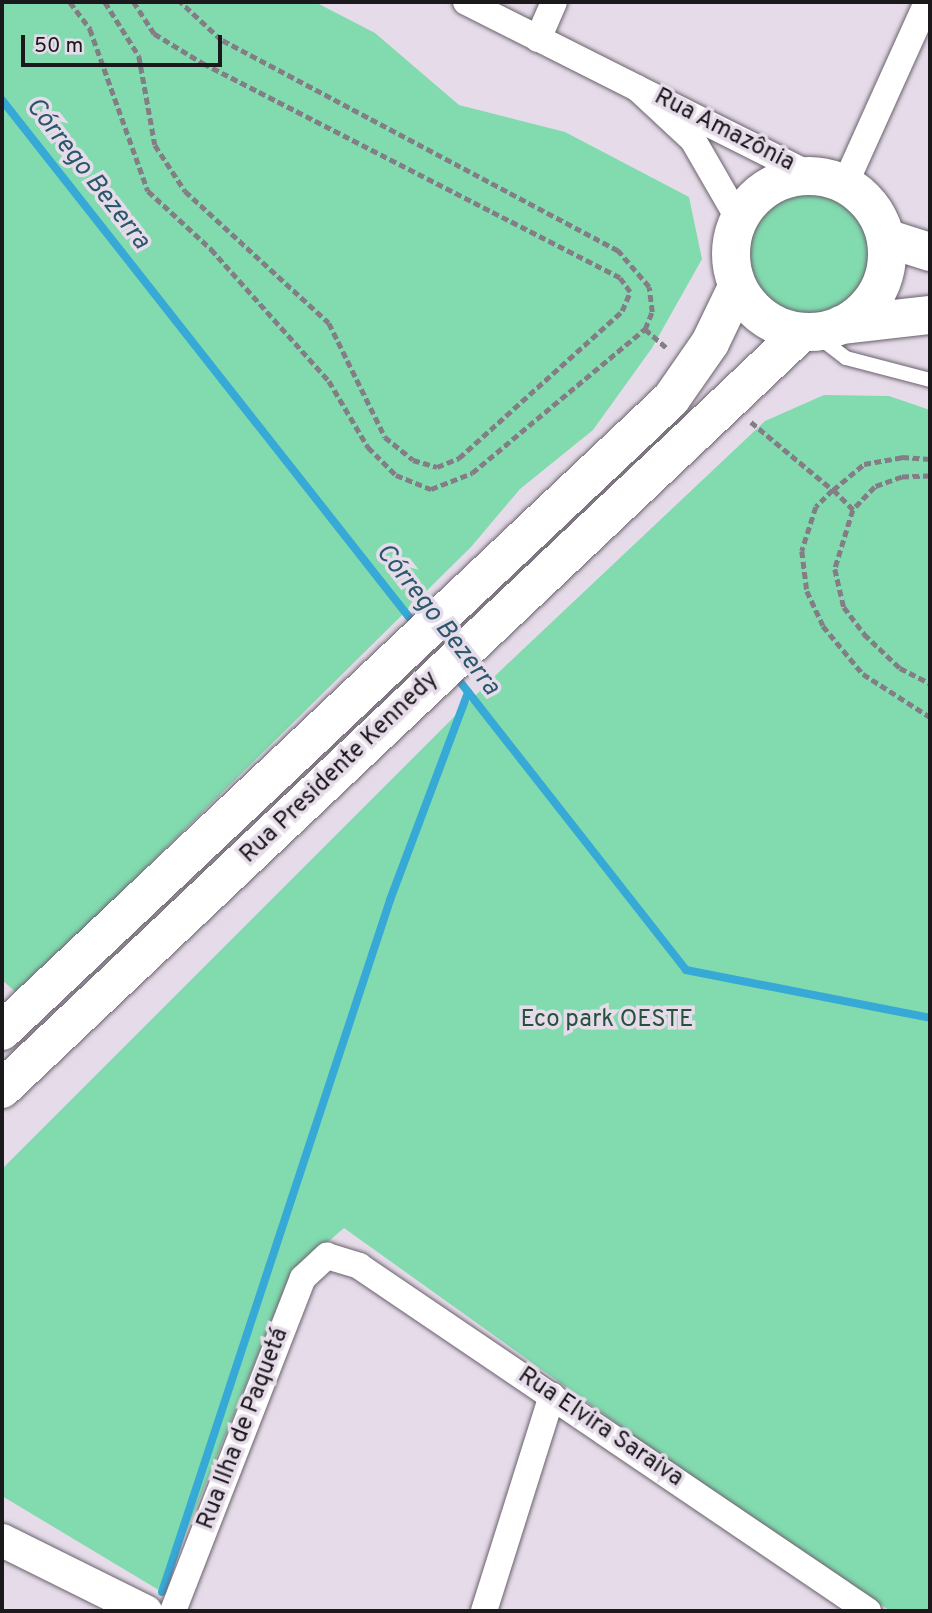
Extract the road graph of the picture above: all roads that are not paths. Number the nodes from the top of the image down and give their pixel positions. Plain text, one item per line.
1 (466, 2) edge
2 (554, 2) edge
3 (927, 2) edge
4 (538, 39) junction
5 (638, 88) junction
6 (828, 179) junction
7 (738, 218) junction
8 (886, 238) junction
9 (930, 252) edge
10 (737, 287) junction
11 (930, 315) edge
12 (818, 330) junction
13 (930, 380) edge
14 (2, 1031) edge
15 (2, 1089) edge
16 (327, 1256) joint
17 (552, 1395) junction
18 (2, 1540) edge
19 (829, 1600) edge
20 (145, 1611) edge
21 (173, 1611) edge
22 (484, 1611) edge
23 (868, 1611) edge

1 - 4 street, Rua Amazônia
2 - 4 street
3 - 6 street
4 - 5 street, Rua Amazônia
5 - 6 street, Rua Amazônia
5 - 7 street, Rua Amazônia
6 - 7 main road
6 - 8 main road
7 - 10 main road
8 - 9 main road
8 - 12 main road
10 - 12 main road
10 - 14 main road, Rua Presidente Kennedy
11 - 12 main road
12 - 13 lane
12 - 15 main road, Rua Presidente Kennedy
16 - 17 street, Rua Elvira Saraiva
16 - 21 street, Rua Ilha de Paquetá
17 - 19 street, Rua Elvira Saraiva
17 - 22 street
18 - 20 street
19 - 23 street, Rua Elvira Saraiva

